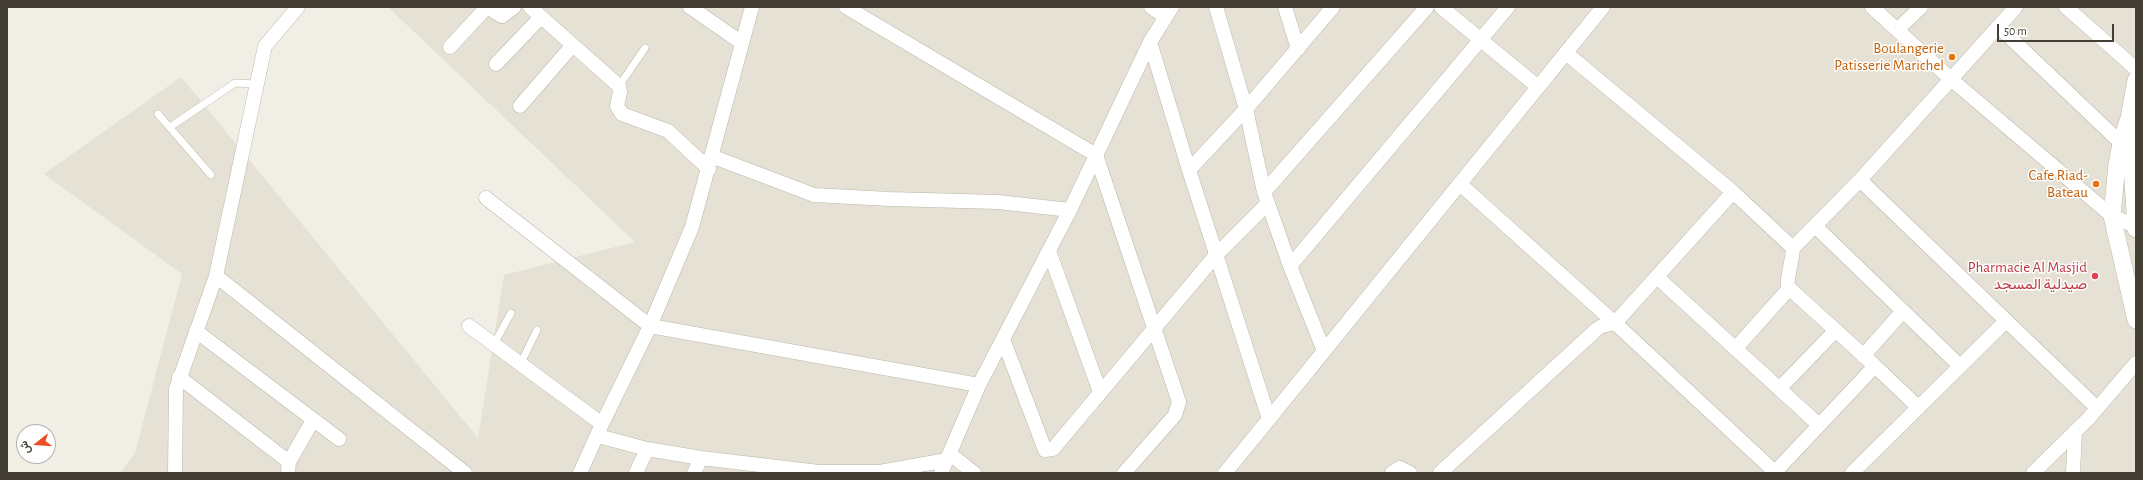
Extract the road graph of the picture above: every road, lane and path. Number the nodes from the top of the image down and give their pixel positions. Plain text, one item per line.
1 (298, 7) edge
2 (487, 7) edge
3 (514, 7) edge
4 (530, 7) edge
5 (690, 7) edge
6 (752, 7) edge
7 (846, 7) edge
8 (1151, 7) edge
9 (1216, 7) edge
10 (1285, 7) edge
11 (1333, 7) edge
12 (1426, 7) edge
13 (1441, 7) edge
14 (1508, 7) edge
15 (1603, 7) edge
16 (1872, 7) edge
17 (1921, 7) edge
18 (2016, 7) edge
19 (2066, 7) edge
20 (1168, 12) edge
21 (541, 18) junction
22 (1999, 27) junction
23 (1897, 30) junction
24 (1479, 40) junction
25 (1150, 42) junction
26 (742, 43) junction
27 (572, 46) junction
28 (450, 47) dead end
29 (646, 48) dead end
30 (1298, 49) junction
31 (1566, 53) junction
32 (496, 64) dead end
33 (2136, 69) edge
34 (1952, 80) junction
35 (2136, 80) edge
36 (257, 84) junction
37 (619, 86) junction
38 (1538, 87) junction
39 (520, 106) dead end
40 (1246, 109) junction
41 (158, 114) dead end
42 (2130, 118) junction
43 (170, 127) junction
44 (2121, 143) junction
45 (1096, 155) junction
46 (710, 162) junction
47 (1189, 170) junction
48 (211, 175) dead end
49 (1860, 180) junction
50 (1460, 184) junction
51 (1733, 192) junction
52 (486, 198) dead end
53 (1266, 198) junction
54 (1070, 210) junction
55 (2112, 216) junction
56 (1815, 226) junction
57 (2136, 227) edge
58 (1794, 248) junction
59 (1049, 251) junction
60 (1216, 255) junction
61 (1290, 266) junction
62 (216, 276) junction
63 (1657, 277) junction
64 (1788, 287) junction
65 (1903, 311) junction
66 (512, 313) dead end
67 (2006, 320) junction
68 (2136, 320) edge
69 (1615, 323) junction
70 (469, 326) dead end
71 (650, 326) junction
72 (1154, 328) junction
73 (537, 330) dead end
74 (196, 331) junction
75 (1835, 331) junction
76 (1003, 339) junction
77 (494, 344) junction
78 (1736, 349) junction
79 (1324, 351) junction
80 (1863, 356) junction
81 (520, 363) junction
82 (2136, 364) edge
83 (1875, 366) junction
84 (1960, 366) junction
85 (179, 377) junction
86 (979, 385) junction
87 (1779, 389) junction
88 (1100, 392) junction
89 (1918, 407) junction
90 (2097, 408) junction
91 (1269, 419) junction
92 (313, 420) junction
93 (1819, 425) junction
94 (600, 430) junction
95 (2075, 431) junction
96 (338, 439) dead end
97 (647, 449) junction
98 (949, 457) junction
99 (701, 458) junction
100 (289, 467) edge
101 (733, 467) edge
102 (773, 470) edge
103 (880, 472) edge
104 (175, 473) edge
105 (465, 473) edge
106 (580, 473) edge
107 (636, 473) edge
108 (694, 473) edge
109 (819, 473) edge
110 (941, 473) edge
111 (974, 473) edge
112 (1124, 473) edge
113 (1225, 473) edge
114 (1392, 473) edge
115 (1410, 473) edge
116 (1440, 473) edge
117 (1776, 473) edge
118 (1852, 473) edge
119 (2033, 473) edge
120 (2073, 473) edge

1 - 36 street
2 - 3 street
2 - 28 street
4 - 21 street
5 - 26 street
6 - 26 street
7 - 45 street
8 - 20 street
9 - 40 street
10 - 30 street
11 - 30 street
12 - 53 street
13 - 24 street
14 - 24 street
15 - 31 street
16 - 23 street
17 - 23 street
18 - 22 street
19 - 33 street
20 - 25 street
21 - 27 street
21 - 32 street
22 - 34 street
22 - 44 street
23 - 34 street
24 - 38 street
24 - 61 street
25 - 45 street
25 - 47 street
26 - 46 street
27 - 37 street
27 - 39 street
29 - 37 lane
30 - 40 street
31 - 38 street
31 - 51 street
34 - 49 street
34 - 55 street
35 - 42 street
36 - 43 lane
36 - 62 street
37 - 46 street
38 - 50 street
40 - 47 street
40 - 53 street
41 - 43 lane
42 - 44 street
42 - 57 street
43 - 48 lane
44 - 55 street
45 - 54 street
45 - 72 street
46 - 54 street
46 - 71 street
47 - 60 street
49 - 56 street
49 - 67 street
50 - 69 street
50 - 79 street
51 - 58 street
51 - 63 street
52 - 71 street
53 - 60 street
53 - 61 street
54 - 59 street
55 - 57 street
55 - 68 street
56 - 58 street
56 - 65 street
58 - 64 street
59 - 76 street
59 - 88 street
60 - 72 street
60 - 91 street
61 - 79 street
62 - 74 street
62 - 105 street
63 - 69 street
63 - 78 street
64 - 75 street
64 - 78 street
65 - 80 street
65 - 84 street
66 - 77 lane
67 - 84 street
67 - 90 street
69 - 116 street
69 - 117 street
70 - 77 street
71 - 86 street
71 - 94 street
72 - 88 street
72 - 112 street
73 - 81 lane
74 - 85 street
74 - 92 street
75 - 80 street
75 - 87 street
76 - 86 street
76 - 88 street
77 - 81 street
78 - 87 street
79 - 91 street
80 - 83 street
81 - 94 street
82 - 90 street
83 - 89 street
83 - 93 street
84 - 89 street
85 - 100 street
85 - 104 street
86 - 98 street
87 - 93 street
89 - 118 street
90 - 95 street
91 - 113 street
92 - 96 street
92 - 100 street
93 - 117 street
94 - 97 street
94 - 106 street
95 - 119 street
95 - 120 street
97 - 99 street
97 - 107 street
98 - 103 street
98 - 110 street
98 - 111 street
99 - 101 street
99 - 108 street
101 - 102 street
102 - 109 street
103 - 109 street
114 - 115 street

